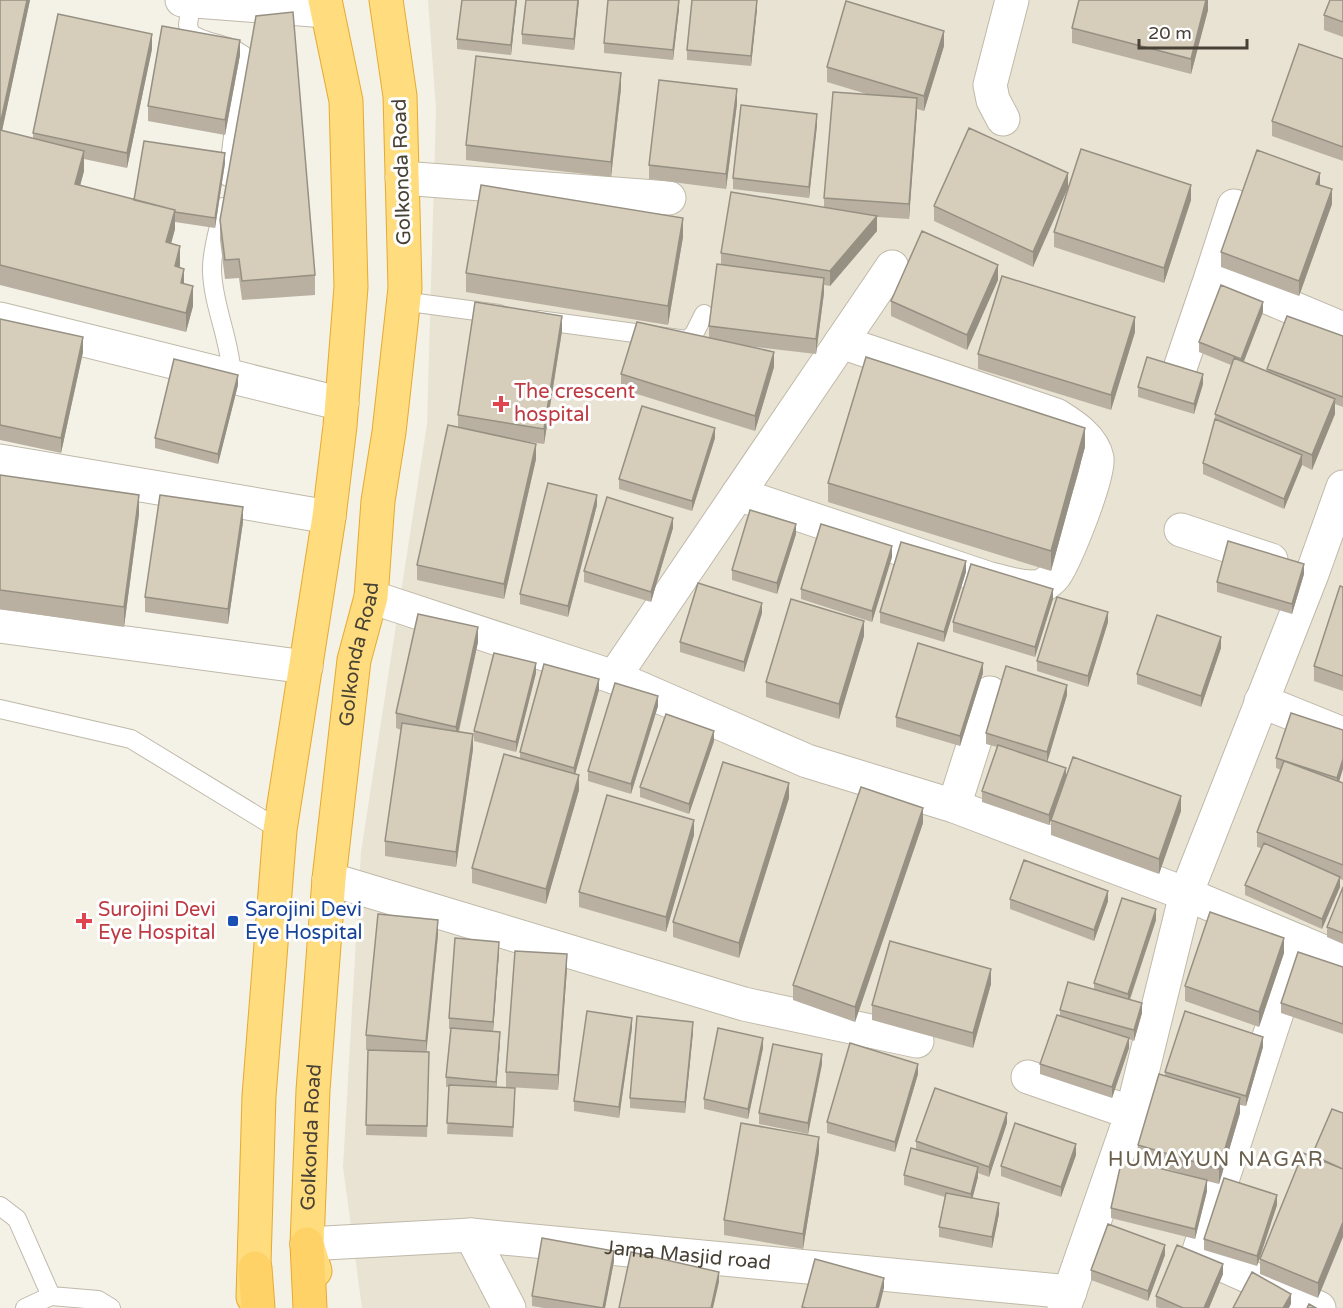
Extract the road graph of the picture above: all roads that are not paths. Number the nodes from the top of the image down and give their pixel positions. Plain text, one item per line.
1 (386, 0) edge
2 (1012, 0) edge
3 (187, 1) edge
4 (325, 6) edge
5 (1003, 119) dead end
6 (402, 178) junction
7 (669, 198) dead end
8 (1234, 206) dead end
9 (892, 267) dead end
10 (1212, 274) junction
11 (402, 301) junction
12 (704, 314) dead end
13 (0, 319) edge
14 (1343, 329) edge
15 (841, 342) junction
16 (1179, 374) edge
17 (232, 376) junction
18 (342, 404) junction
19 (0, 461) edge
20 (1343, 487) edge
21 (738, 494) junction
22 (329, 517) junction
23 (1181, 531) dead end
24 (1312, 574) junction
25 (371, 597) junction
26 (0, 626) edge
27 (306, 667) junction
28 (614, 677) junction
29 (990, 693) dead end
30 (1261, 701) junction
31 (0, 709) edge
32 (1343, 734) edge
33 (954, 806) junction
34 (280, 830) junction
35 (329, 879) junction
36 (1186, 894) junction
37 (1300, 942) junction
38 (1343, 960) edge
39 (917, 1041) edge
40 (1028, 1077) dead end
41 (1132, 1113) junction
42 (0, 1206) edge
43 (471, 1235) junction
44 (307, 1244) junction
45 (255, 1268) junction
46 (51, 1296) junction
47 (1067, 1300) edge
48 (25, 1308) edge
49 (111, 1308) edge
50 (253, 1308) edge
51 (258, 1308) edge
52 (310, 1308) edge
53 (325, 1308) edge
54 (509, 1308) edge
55 (1319, 1308) edge

1 - 6 highway, Golkonda Road
2 - 5 street
3 - 4 street
3 - 17 lane
4 - 18 highway
6 - 7 street
6 - 11 highway, Golkonda Road
8 - 10 street
9 - 15 street
10 - 14 street
10 - 16 street
11 - 12 lane
11 - 25 highway, Golkonda Road
13 - 17 street
15 - 21 street
15 - 21 street
17 - 18 street
18 - 22 highway
19 - 22 street
20 - 24 street
21 - 28 street
22 - 27 highway
23 - 24 street
24 - 30 street
25 - 28 street
25 - 35 highway, Golkonda Road
26 - 27 street
27 - 34 highway
28 - 33 street
29 - 33 street
30 - 32 street
30 - 36 street
31 - 34 lane
33 - 36 street
34 - 45 highway
35 - 39 street
35 - 44 highway, Golkonda Road
36 - 37 street
36 - 41 street
37 - 38 street
37 - 55 street
40 - 41 street
41 - 47 street
42 - 46 lane
43 - 44 street, Jama Masjid road
43 - 47 street, Jama Masjid road
43 - 54 street
44 - 52 highway
44 - 53 highway, Golkonda Road
45 - 50 highway
45 - 51 highway
46 - 48 lane
46 - 49 lane

